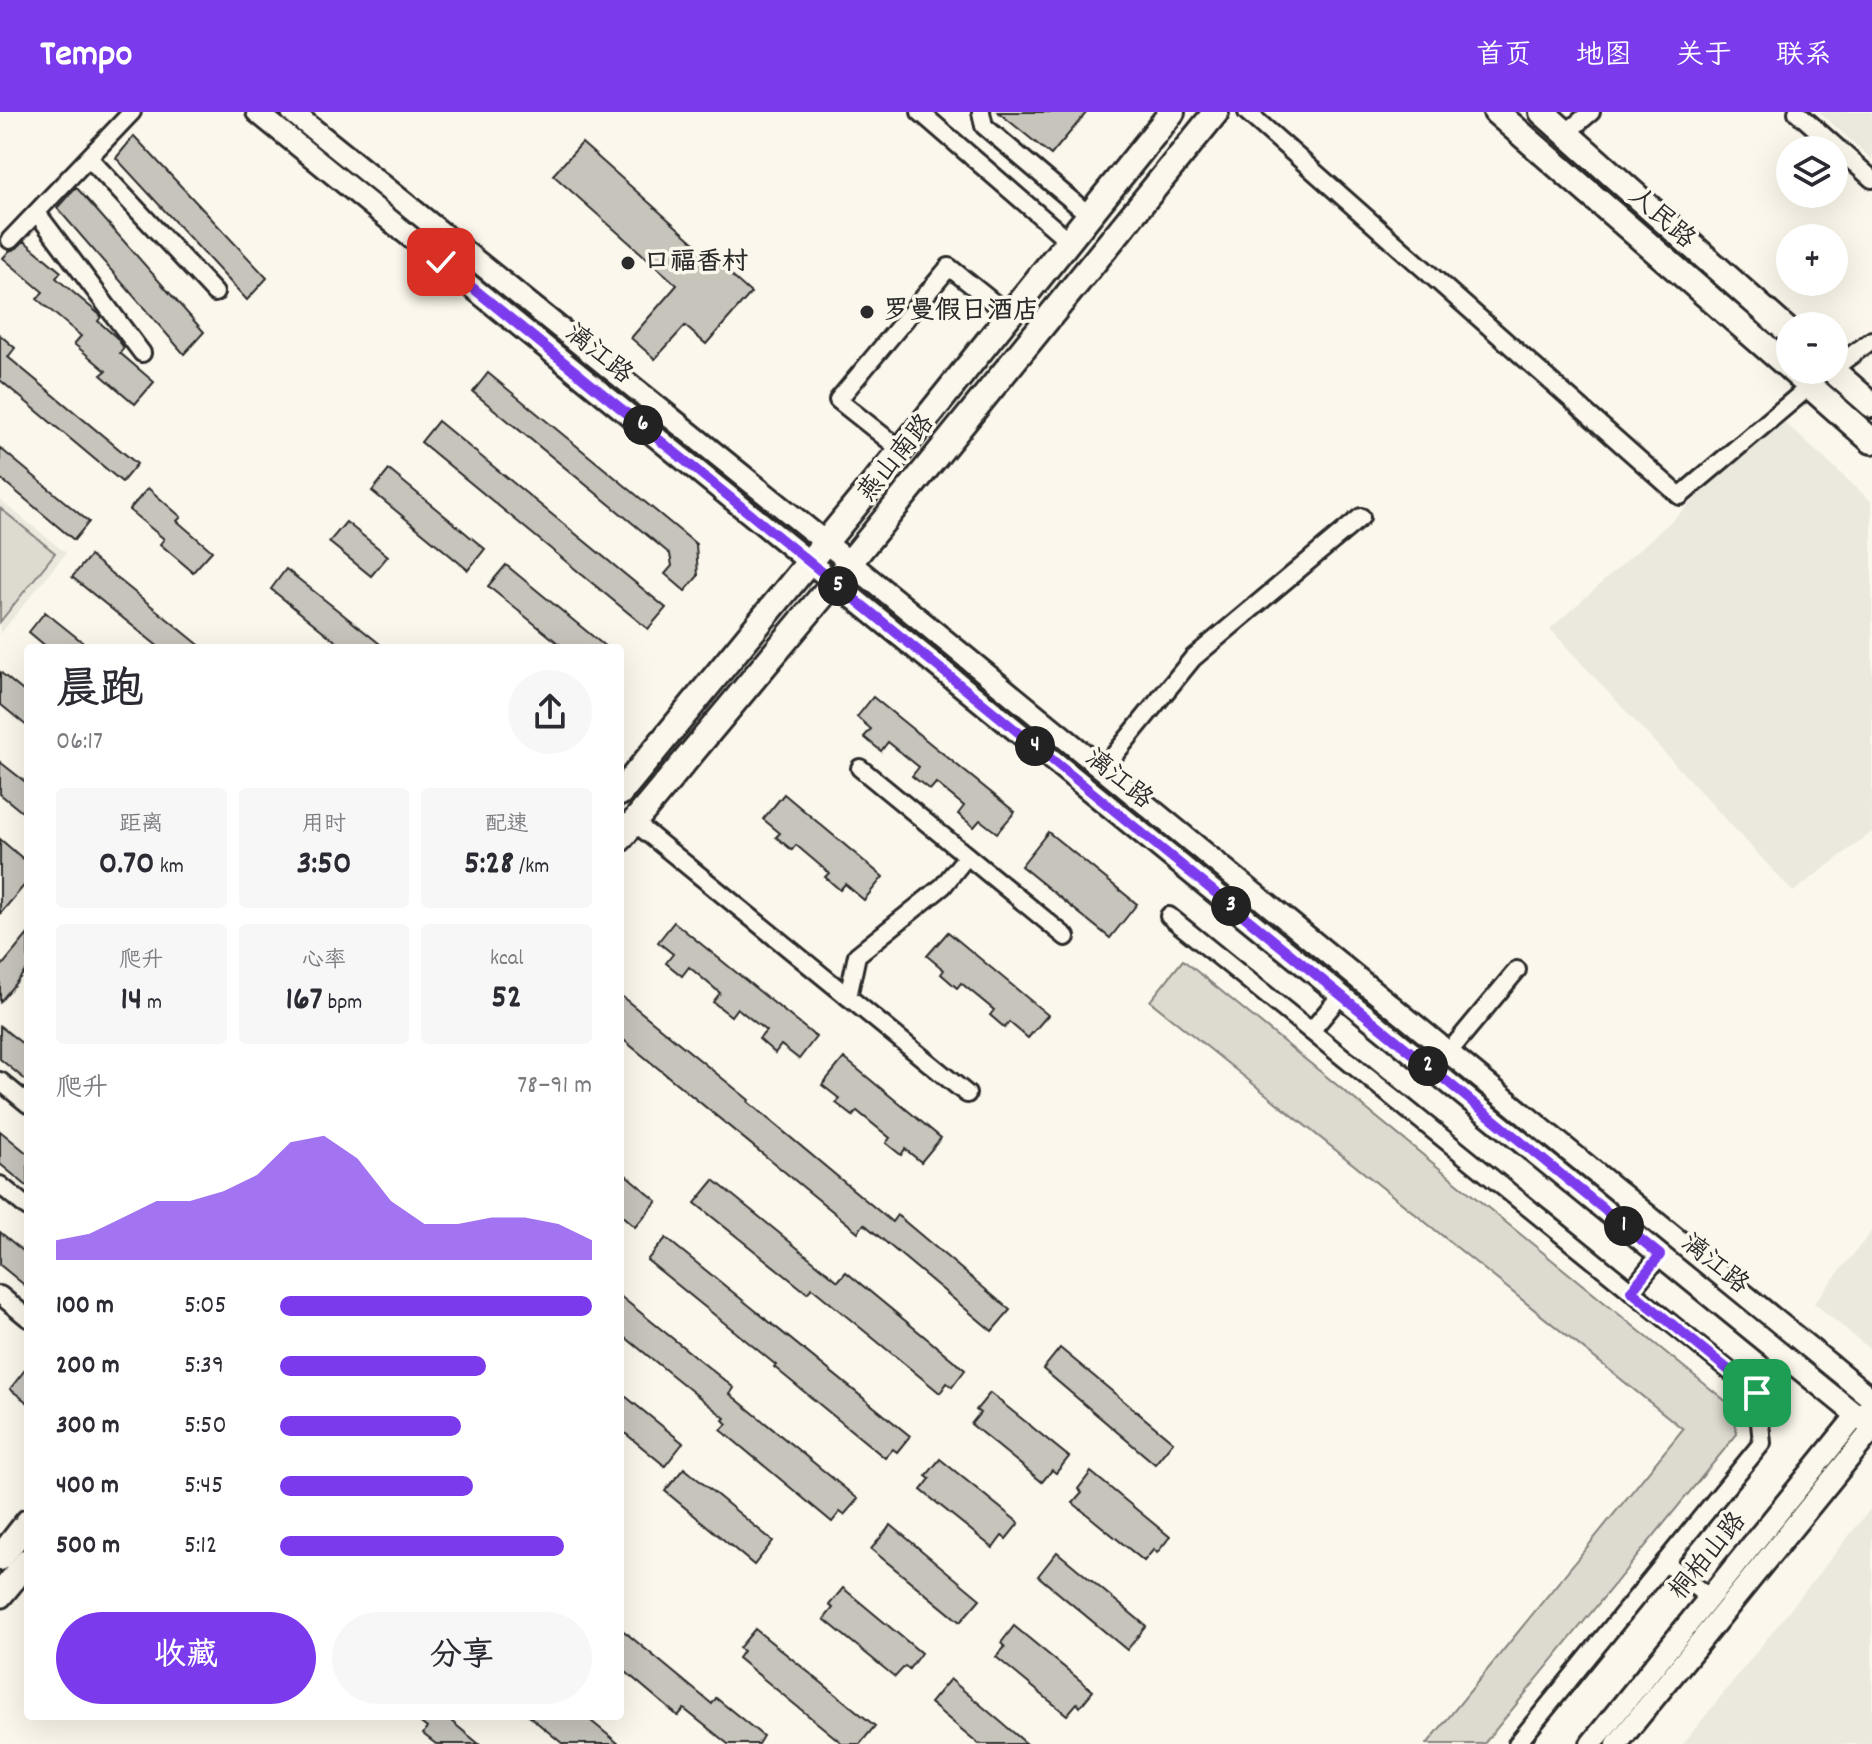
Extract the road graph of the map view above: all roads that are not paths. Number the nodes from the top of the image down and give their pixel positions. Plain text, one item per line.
1 (132, 112) edge
2 (257, 112) edge
3 (292, 112) edge
4 (920, 112) edge
5 (981, 112) edge
6 (1172, 112) edge
7 (1216, 112) edge
8 (1247, 112) edge
9 (1496, 112) edge
10 (1542, 112) edge
11 (1591, 112) edge
12 (1797, 112) edge
13 (1566, 133) junction
14 (89, 158) junction
15 (1872, 179) edge
16 (37, 213) junction
17 (1089, 215) junction
18 (10, 240) dead end
19 (1069, 241) junction
20 (215, 293) dead end
21 (1015, 308) junction
22 (1776, 320) edge
23 (1046, 321) junction
24 (1872, 340) edge
25 (142, 353) dead end
26 (1776, 357) edge
27 (1848, 358) edge
28 (1848, 383) edge
29 (1788, 384) edge
30 (1807, 384) edge
31 (1872, 405) edge
32 (1872, 441) edge
33 (901, 450) junction
34 (1361, 517) dead end
35 (817, 552) junction
36 (849, 563) junction
37 (834, 582) junction
38 (860, 768) dead end
39 (1102, 770) junction
40 (624, 788) edge
41 (625, 824) edge
42 (967, 856) junction
43 (1169, 916) dead end
44 (1066, 937) dead end
45 (1517, 970) dead end
46 (1341, 995) junction
47 (848, 997) junction
48 (1311, 1031) junction
49 (1448, 1053) junction
50 (0, 1081) edge
51 (967, 1094) dead end
52 (24, 1101) edge
53 (0, 1185) edge
54 (24, 1205) edge
55 (1660, 1255) junction
56 (1631, 1291) junction
57 (0, 1295) edge
58 (24, 1315) edge
59 (1872, 1399) edge
60 (1868, 1420) edge
61 (24, 1527) edge
62 (0, 1558) edge
63 (1665, 1562) junction
64 (24, 1566) edge
65 (0, 1595) edge
66 (1709, 1598) junction
67 (1517, 1744) edge
68 (1591, 1744) edge
69 (1617, 1744) edge

1 - 14 street
2 - 35 street, 漓江路
3 - 35 street, 漓江路
4 - 19 street
5 - 17 street
6 - 17 main road, 燕山南路
7 - 23 main road, 燕山南路
8 - 29 street
9 - 26 main road, 人民路
10 - 13 main road, 人民路
11 - 13 street
12 - 15 street
13 - 22 main road, 人民路
14 - 16 street
14 - 20 street
16 - 18 street
16 - 25 street
17 - 19 main road, 燕山南路
19 - 21 main road, 燕山南路
21 - 23 main road
21 - 33 main road, 燕山南路
21 - 33 street
23 - 36 main road, 燕山南路
24 - 27 street
28 - 31 main road
30 - 32 main road, 人民路
33 - 35 main road, 燕山南路
34 - 39 street
35 - 36 street, 漓江路
35 - 37 street, 漓江路
35 - 40 main road, 燕山南路
36 - 37 main road, 燕山南路
36 - 39 street, 漓江路
37 - 41 main road, 燕山南路
37 - 46 street, 漓江路
38 - 42 street
39 - 49 street, 漓江路
41 - 47 street
42 - 44 street
42 - 47 street
43 - 48 street
45 - 49 street
46 - 48 street
46 - 55 street, 漓江路
47 - 51 street
48 - 56 street
49 - 59 street, 漓江路
50 - 52 street
53 - 54 street
55 - 56 street
55 - 60 street, 漓江路
56 - 63 street
57 - 58 street
60 - 66 street, 桐柏山路
60 - 69 street, 桐柏山路
61 - 62 main road
63 - 66 street
63 - 67 street
64 - 65 main road
66 - 68 street, 桐柏山路

